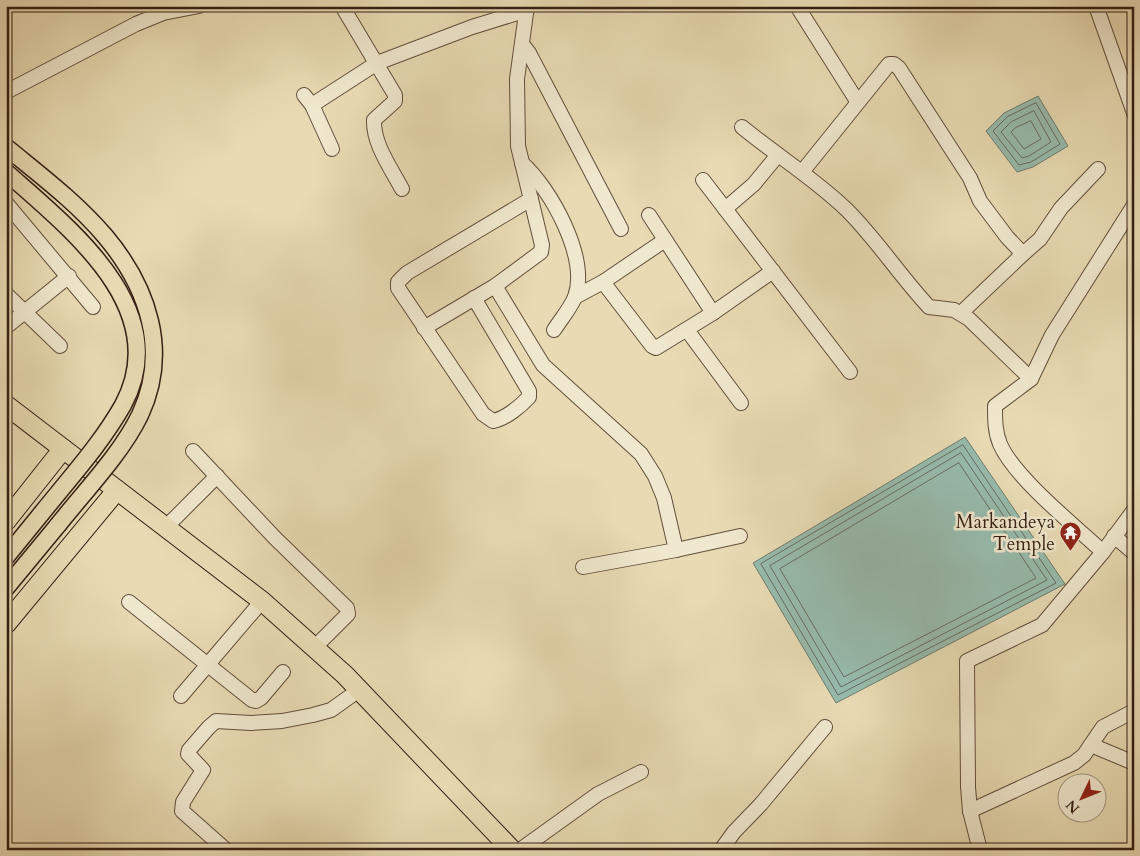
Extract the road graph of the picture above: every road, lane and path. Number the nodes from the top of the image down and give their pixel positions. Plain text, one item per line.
1 (199, 6) edge
2 (342, 6) edge
3 (797, 6) edge
4 (1096, 6) edge
5 (527, 8) edge
6 (522, 44) junction
7 (377, 63) junction
8 (6, 92) edge
9 (857, 101) junction
10 (1134, 113) edge
11 (742, 127) dead end
12 (6, 147) edge
13 (332, 149) dead end
14 (777, 156) junction
15 (522, 163) junction
16 (1098, 169) dead end
17 (6, 172) edge
18 (802, 172) junction
19 (703, 180) dead end
20 (402, 189) dead end
21 (531, 199) junction
22 (6, 203) edge
23 (1134, 205) edge
24 (725, 209) junction
25 (649, 216) dead end
26 (621, 229) dead end
27 (665, 240) junction
28 (1023, 254) junction
29 (773, 271) junction
30 (69, 276) junction
31 (603, 282) junction
32 (495, 286) junction
33 (6, 294) edge
34 (574, 297) junction
35 (474, 298) junction
36 (93, 307) dead end
37 (24, 312) junction
38 (713, 313) junction
39 (961, 313) junction
40 (6, 327) edge
41 (424, 328) junction
42 (554, 330) dead end
43 (687, 330) junction
44 (60, 346) dead end
45 (850, 372) dead end
46 (1031, 379) junction
47 (741, 403) dead end
48 (6, 405) edge
49 (63, 449) junction
50 (193, 450) dead end
51 (217, 476) junction
52 (117, 490) junction
53 (1134, 510) edge
54 (6, 521) edge
55 (166, 527) junction
56 (740, 536) dead end
57 (1114, 536) junction
58 (676, 550) junction
59 (1103, 552) junction
60 (1134, 553) edge
61 (6, 557) edge
62 (583, 567) dead end
63 (6, 588) edge
64 (262, 601) junction
65 (130, 602) dead end
66 (6, 624) edge
67 (314, 648) junction
68 (206, 665) junction
69 (283, 672) dead end
70 (359, 690) junction
71 (181, 696) dead end
72 (1134, 711) edge
73 (825, 727) dead end
74 (1091, 745) junction
75 (1134, 762) edge
76 (641, 772) dead end
77 (970, 810) junction
78 (226, 850) edge
79 (512, 850) edge
80 (520, 850) edge
81 (721, 850) edge
82 (980, 850) edge

1 - 8 street
2 - 7 street
3 - 9 street
4 - 10 street
5 - 6 street
5 - 7 street
6 - 15 street
6 - 26 street
7 - 13 street
7 - 20 street
9 - 18 street
9 - 28 street
11 - 14 street
12 - 63 main road, bridge
14 - 18 street
14 - 24 street
15 - 21 street
15 - 34 street
16 - 28 street
17 - 61 main road, bridge
18 - 39 street
19 - 24 street
21 - 32 street
21 - 41 street
22 - 30 street
23 - 46 street
24 - 29 street
25 - 27 street
27 - 31 street
27 - 38 street
28 - 39 street
29 - 38 street
29 - 45 street
30 - 36 street
30 - 37 street
31 - 34 street
31 - 43 street
32 - 35 street
32 - 58 street
33 - 37 street
34 - 42 street
35 - 41 street
35 - 41 street
37 - 40 street
37 - 44 street
38 - 43 street
39 - 46 street
43 - 47 street
46 - 59 street
48 - 49 highway
49 - 52 highway
49 - 54 highway
50 - 51 street
51 - 55 street
51 - 67 street
52 - 55 highway
52 - 66 highway
53 - 57 street
55 - 64 highway
56 - 58 street
57 - 59 street
57 - 60 street
58 - 62 street
59 - 77 street
64 - 67 highway
64 - 68 street
65 - 68 street
67 - 70 highway
68 - 69 street
68 - 71 street
70 - 78 street
70 - 79 highway
72 - 74 street
73 - 81 street
74 - 75 street
74 - 77 street
76 - 80 street
77 - 82 street

